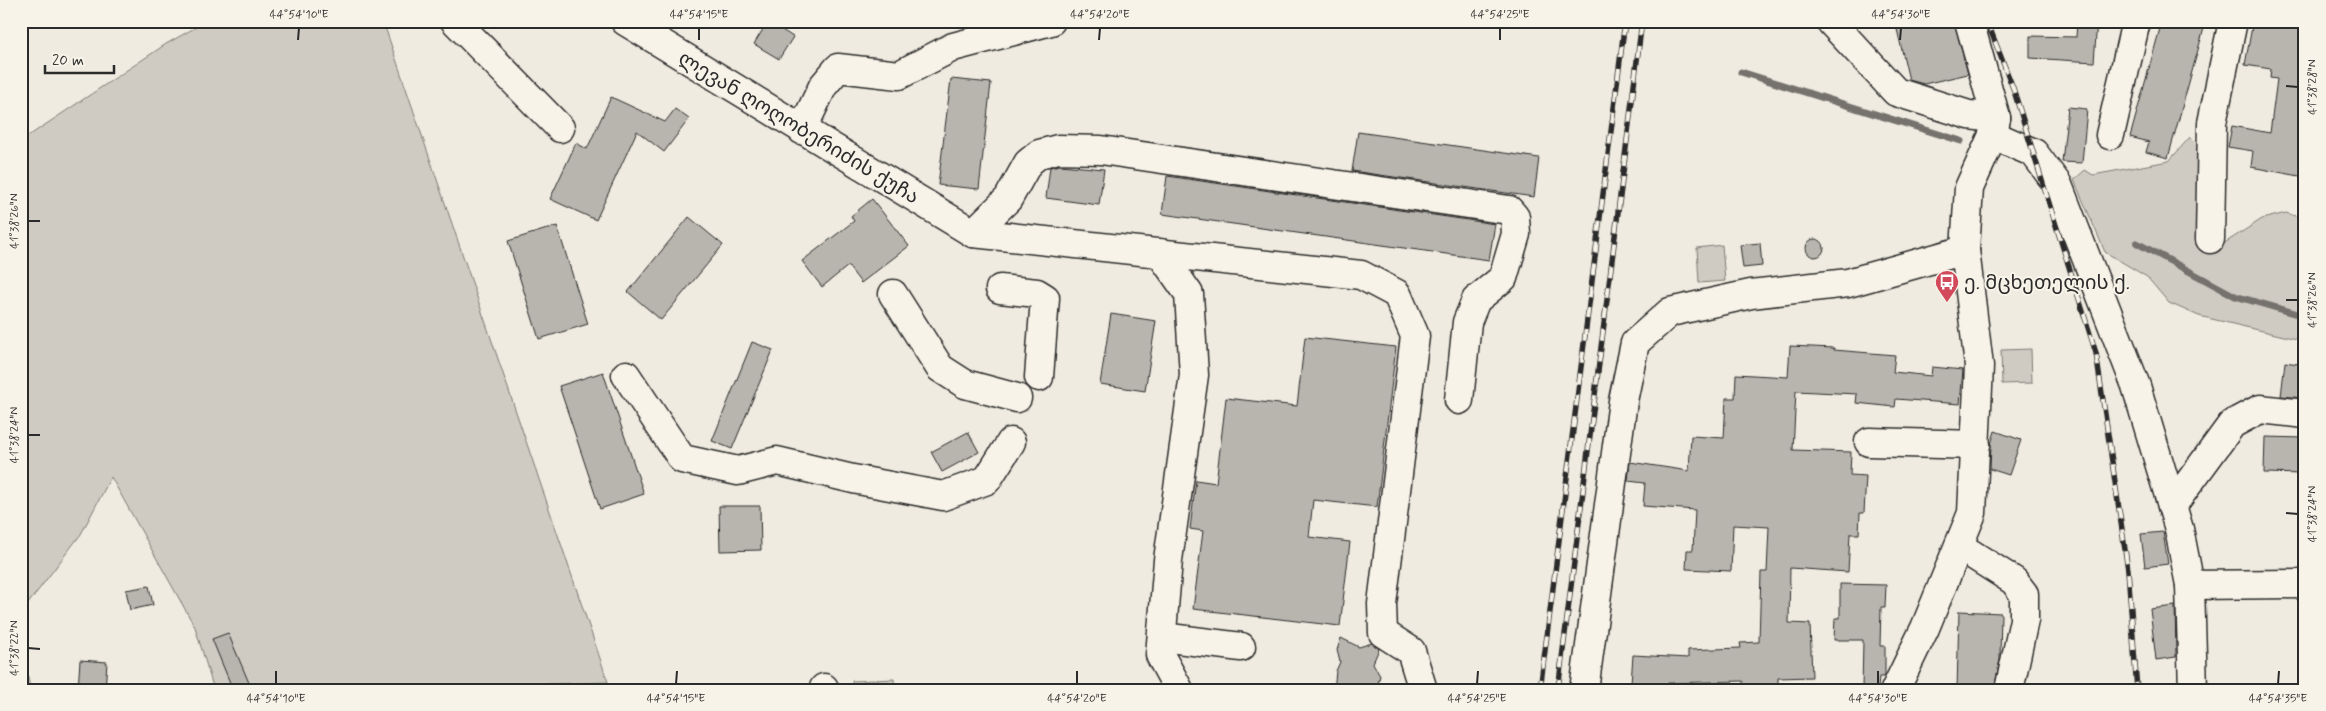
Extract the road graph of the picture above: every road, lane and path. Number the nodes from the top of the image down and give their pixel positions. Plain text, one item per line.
1 (455, 21) edge
2 (1050, 21) edge
3 (1830, 21) edge
4 (1858, 21) edge
5 (1969, 21) edge
6 (2136, 21) edge
7 (2233, 21) edge
8 (628, 22) edge
9 (1004, 27) edge
10 (1863, 56) junction
11 (1994, 126) junction
12 (560, 128) dead end
13 (802, 130) junction
14 (2110, 135) dead end
15 (973, 233) junction
16 (2210, 239) dead end
17 (1965, 250) junction
18 (1160, 253) junction
19 (1000, 289) dead end
20 (893, 294) dead end
21 (626, 375) dead end
22 (1040, 377) dead end
23 (1017, 398) dead end
24 (1459, 400) dead end
25 (2305, 414) edge
26 (1011, 442) dead end
27 (1869, 442) dead end
28 (1976, 445) junction
29 (2172, 506) junction
30 (1959, 546) junction
31 (2305, 584) edge
32 (2190, 585) junction
33 (1162, 637) junction
34 (1241, 647) dead end
35 (1179, 690) edge
36 (1423, 690) edge
37 (1584, 690) edge
38 (1895, 690) edge
39 (2008, 690) edge
40 (2193, 690) edge

1 - 12 street
2 - 9 street
3 - 10 street
4 - 10 street
5 - 11 street
6 - 14 street
7 - 16 street
8 - 13 street, ლევან ღოღობერიძის ქუჩა
9 - 13 street
10 - 11 street
11 - 17 street
11 - 29 street
13 - 15 street, ლევან ღოღობერიძის ქუჩა
15 - 18 street
15 - 24 street
17 - 28 street
17 - 37 street
18 - 33 street
18 - 36 street
19 - 22 street
20 - 23 street
21 - 26 street
25 - 29 street
27 - 28 street
28 - 30 street
29 - 32 street
30 - 38 street
30 - 39 street
31 - 32 street
32 - 40 street
33 - 34 street
33 - 35 street

